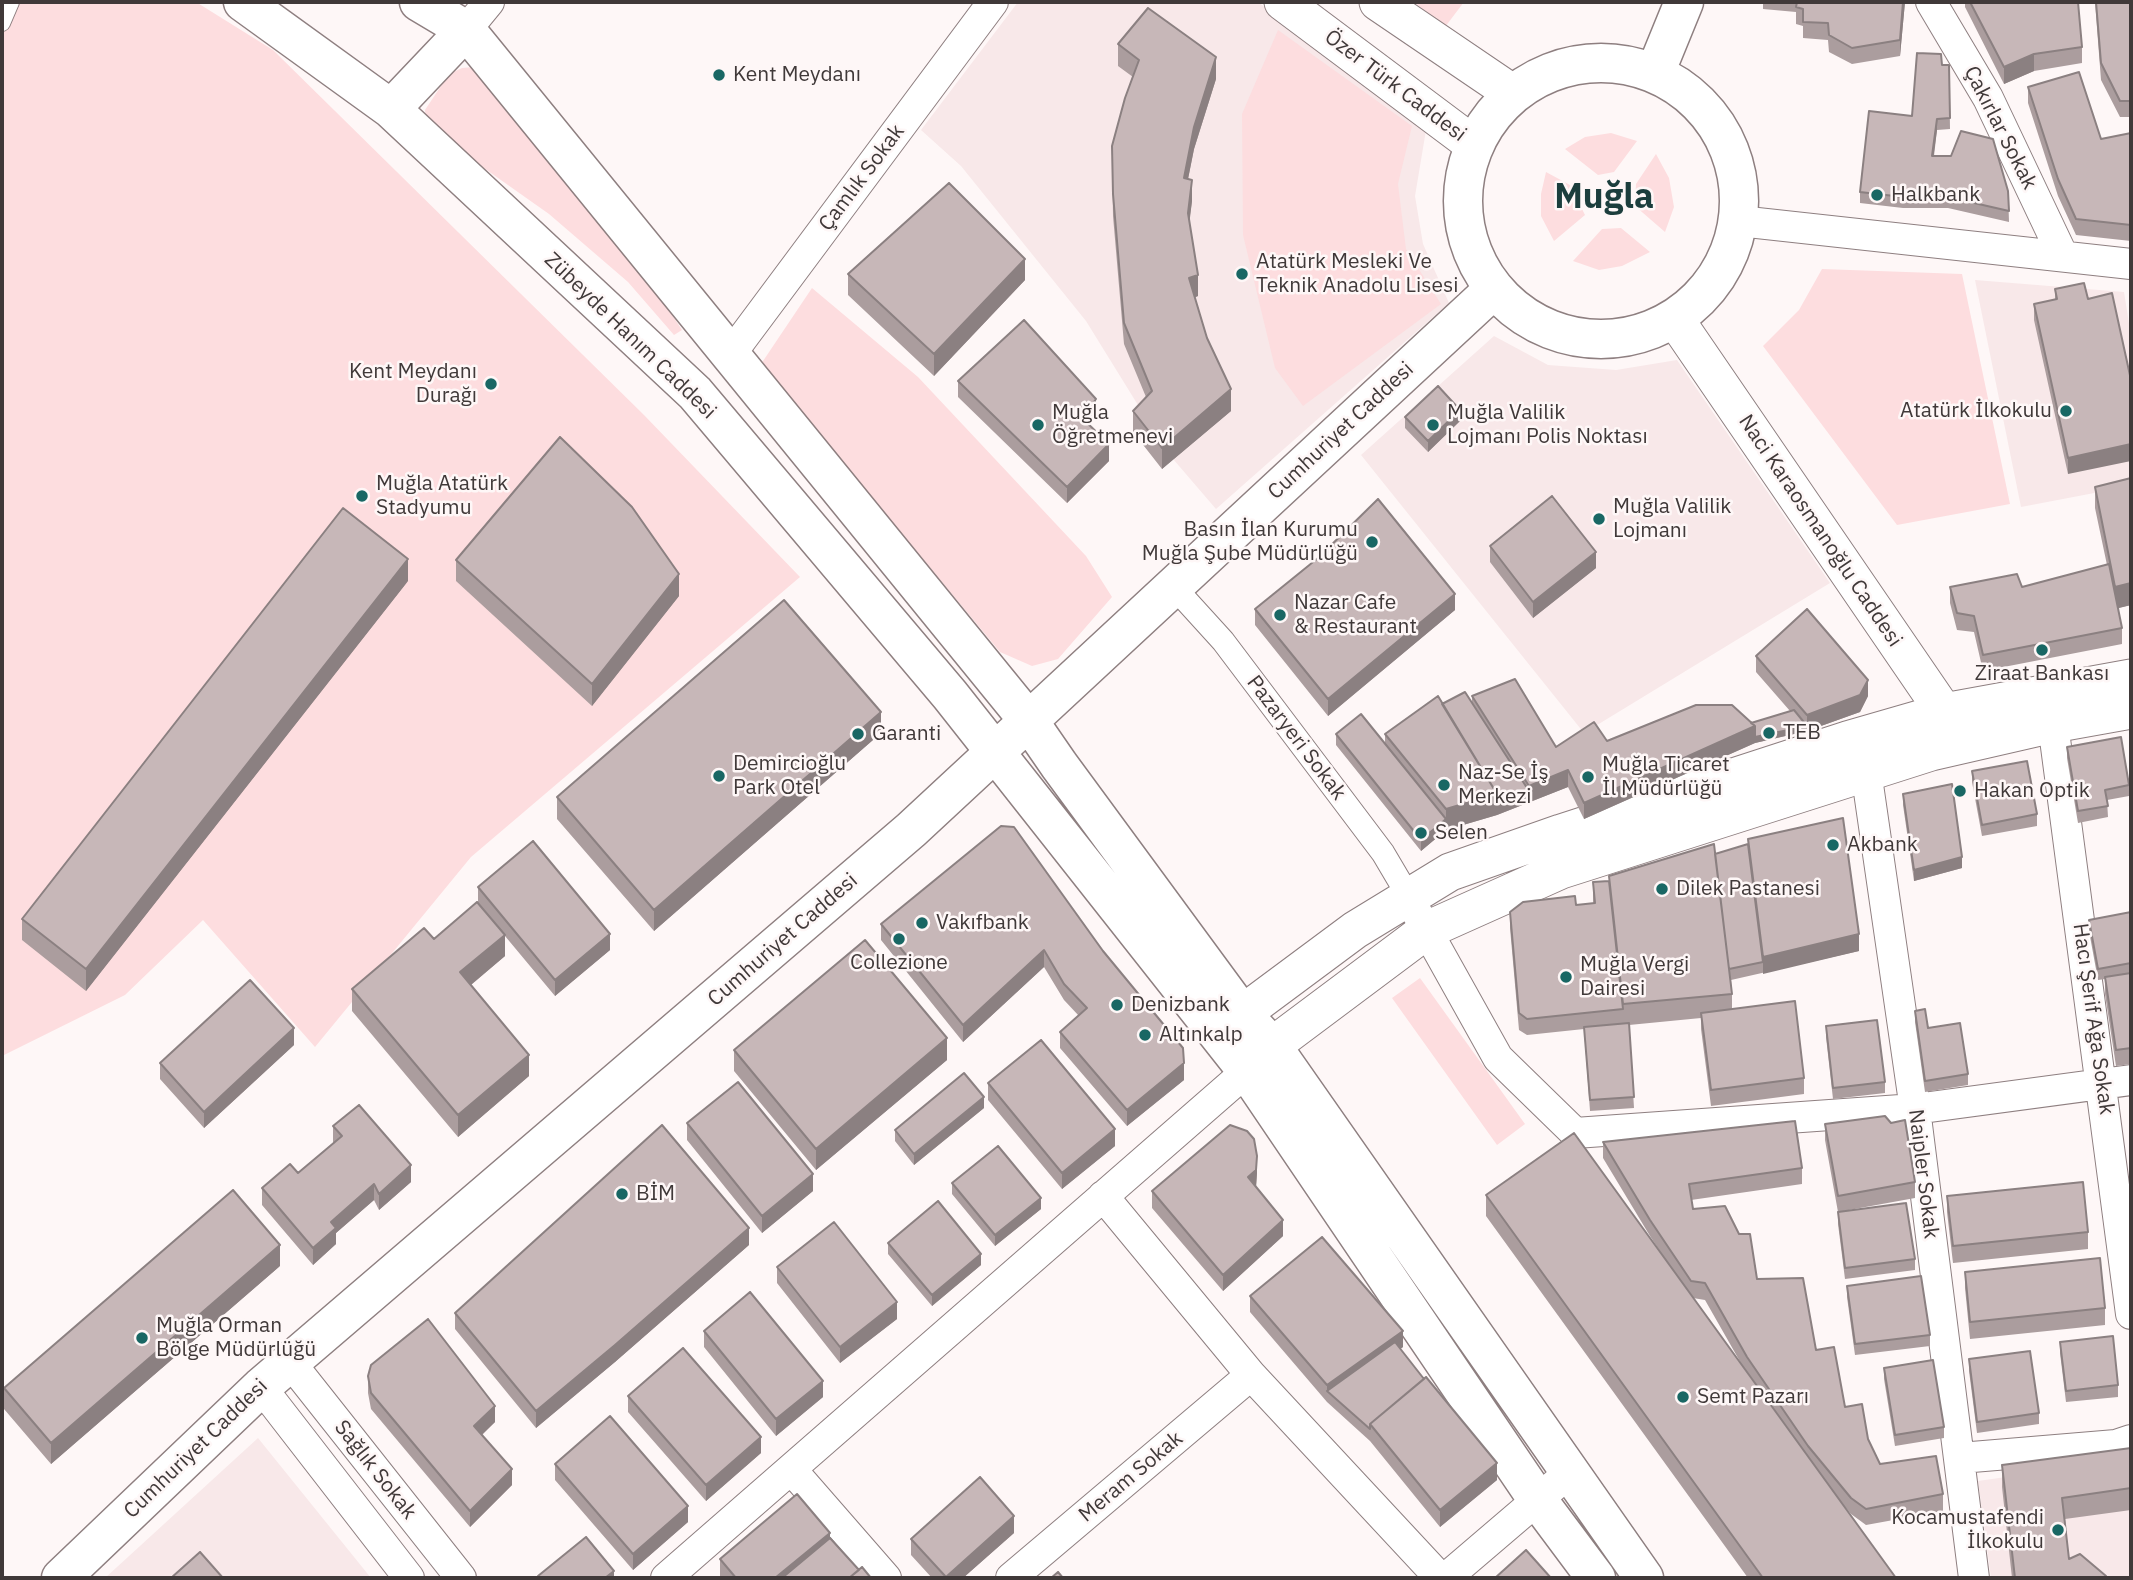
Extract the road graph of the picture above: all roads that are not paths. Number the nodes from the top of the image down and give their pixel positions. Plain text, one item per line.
1 (11, 2) edge
2 (243, 2) edge
3 (419, 2) edge
4 (993, 2) edge
5 (1283, 2) edge
6 (1378, 2) edge
7 (1684, 2) edge
8 (1931, 2) edge
9 (477, 16) edge
10 (2, 23) edge
11 (1655, 73) junction
12 (1512, 93) junction
13 (391, 109) junction
14 (1474, 145) junction
15 (1739, 220) junction
16 (2063, 256) junction
17 (2131, 264) edge
18 (1494, 289) junction
19 (1675, 319) junction
20 (730, 355) junction
21 (695, 393) junction
22 (1173, 586) junction
23 (2131, 678) edge
24 (2131, 710) edge
25 (1944, 712) junction
26 (1028, 720) junction
27 (2053, 724) junction
28 (1965, 743) junction
29 (995, 752) junction
30 (1866, 771) junction
31 (1409, 897) junction
32 (1427, 930) junction
33 (1230, 1024) junction
34 (1259, 1058) junction
35 (2131, 1080) edge
36 (2101, 1083) junction
37 (1915, 1110) junction
38 (1103, 1196) junction
39 (2131, 1314) edge
40 (290, 1362) junction
41 (1251, 1375) junction
42 (261, 1387) junction
43 (2131, 1440) edge
44 (1960, 1458) junction
45 (791, 1469) junction
46 (1570, 1472) junction
47 (1537, 1499) junction
48 (61, 1578) edge
49 (409, 1578) edge
50 (461, 1578) edge
51 (666, 1578) edge
52 (886, 1578) edge
53 (1011, 1578) edge
54 (1440, 1578) edge
55 (1446, 1578) edge
56 (1596, 1578) edge
57 (1644, 1578) edge
58 (1974, 1578) edge

1 - 10 lane
2 - 13 main road, Zübeyde Hanım Caddesi
3 - 9 main road
4 - 20 street, Çamlık Sokak
5 - 14 street, Özer Türk Caddesi
6 - 12 street
7 - 11 main road
8 - 16 street, Çakırlar Sokak
9 - 13 main road
9 - 20 main road
11 - 12 main road
11 - 15 main road
12 - 14 main road
13 - 21 main road, Zübeyde Hanım Caddesi
14 - 18 main road
15 - 16 street
15 - 19 main road
16 - 17 street
18 - 19 main road
18 - 22 main road, Cumhuriyet Caddesi
19 - 25 street, Naci Karaosmanoğlu Caddesi
20 - 21 main road
20 - 26 main road
21 - 29 main road, Zübeyde Hanım Caddesi
22 - 26 main road, Cumhuriyet Caddesi
22 - 31 street, Pazaryeri Sokak
23 - 25 street
24 - 27 street
25 - 28 street, Naci Karaosmanoğlu Caddesi
25 - 31 street
26 - 29 main road, Cumhuriyet Caddesi
26 - 33 main road
27 - 28 street
27 - 36 street, Hacı Şerif Ağa Sokak
28 - 30 street
29 - 33 main road, Zübeyde Hanım Caddesi
29 - 40 main road, Cumhuriyet Caddesi
30 - 32 street
30 - 37 street, Naipler Sokak
31 - 32 street
31 - 33 street
32 - 34 street
32 - 37 street
33 - 34 main road
34 - 38 street
34 - 46 main road
34 - 47 main road
35 - 36 street
36 - 37 street
36 - 39 street, Hacı Şerif Ağa Sokak
37 - 44 street, Naipler Sokak
38 - 41 street
38 - 45 street
40 - 42 main road, Cumhuriyet Caddesi
40 - 50 street, Sağlık Sokak
41 - 53 street, Meram Sokak
41 - 54 street
42 - 48 main road, Cumhuriyet Caddesi
42 - 49 street, Sağlık Sokak
43 - 44 street
44 - 58 street, Naipler Sokak
45 - 51 street
45 - 52 street
46 - 47 street
46 - 57 main road
47 - 55 street
47 - 56 main road

